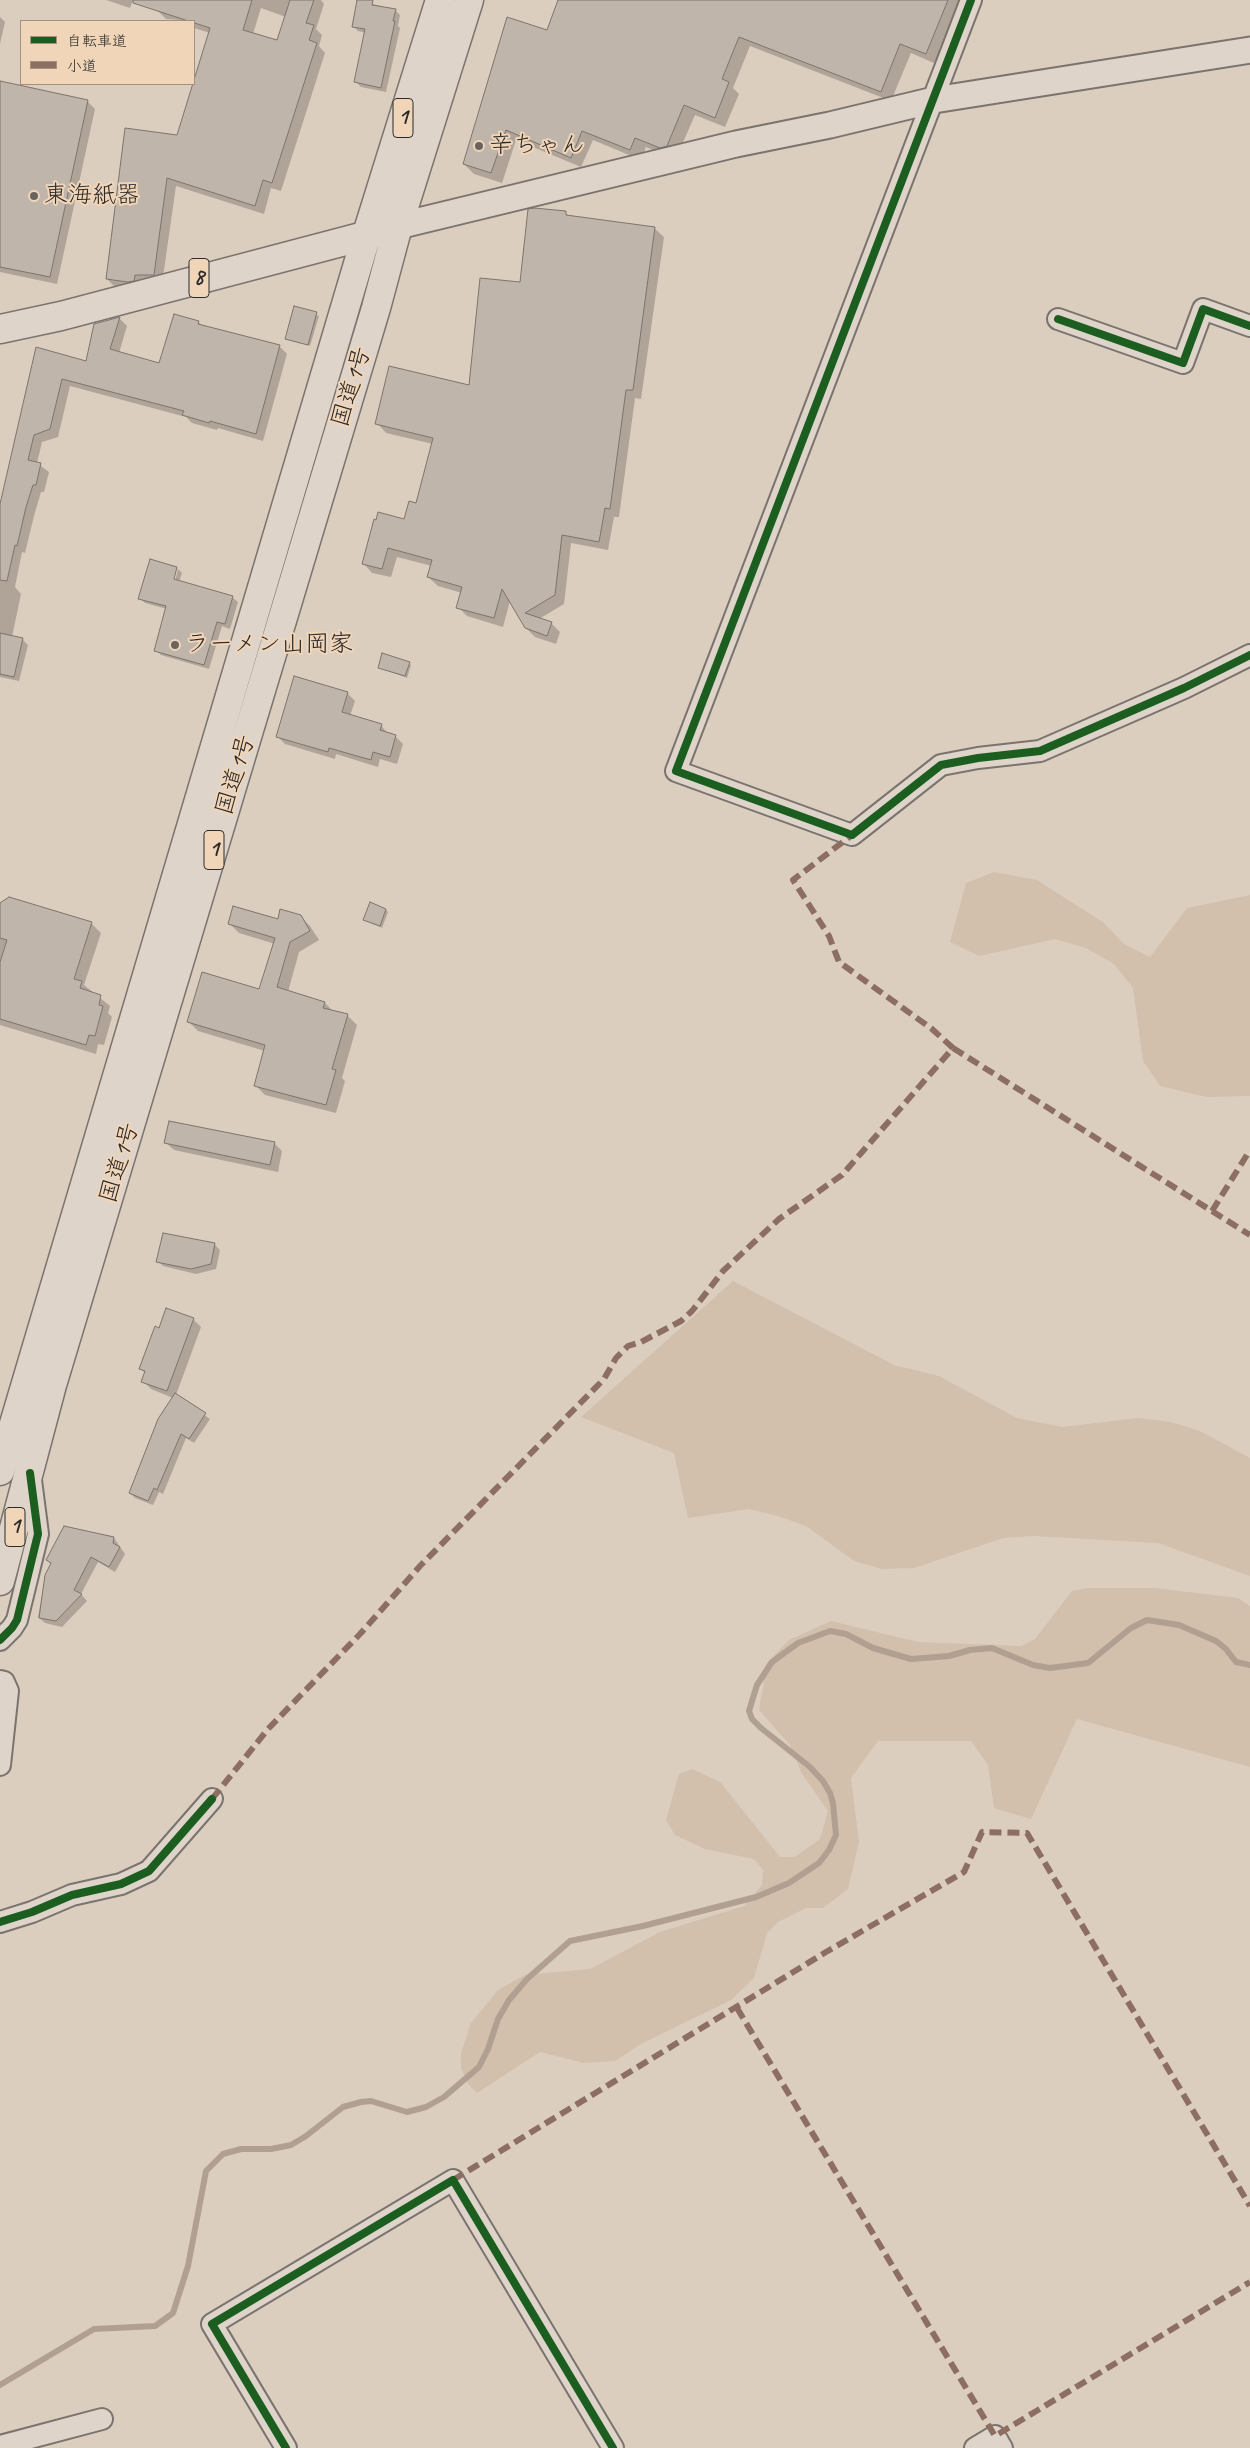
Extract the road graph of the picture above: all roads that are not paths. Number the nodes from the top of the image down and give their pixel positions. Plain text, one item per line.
1 (440, 0) edge
2 (468, 0) edge
3 (971, 0) edge
4 (1250, 50) edge
5 (934, 100) junction
6 (398, 226) junction
7 (366, 237) junction
8 (1058, 320) dead end
9 (1250, 326) edge
10 (0, 329) edge
11 (268, 571) junction
12 (295, 578) junction
13 (1250, 655) edge
14 (160, 936) junction
15 (186, 943) junction
16 (132, 1029) junction
17 (158, 1035) junction
18 (0, 1471) edge
19 (30, 1473) junction
20 (0, 1581) edge
21 (0, 1640) edge
22 (2, 1681) edge
23 (0, 1765) edge
24 (212, 1799) dead end
25 (0, 1922) edge
26 (102, 2418) dead end
27 (0, 2446) edge
28 (286, 2448) edge
29 (613, 2448) edge
30 (975, 2448) edge
31 (1002, 2448) edge

1 - 7 main road, 国道1号 / 1
2 - 6 main road, 国道1号 / 1
3 - 5 street
4 - 5 street
5 - 6 street
5 - 13 street
6 - 7 main road, 8
6 - 12 main road, 国道1号 / 1
7 - 10 main road, 8
7 - 11 main road, 国道1号 / 1
8 - 9 street
11 - 12 main road
11 - 14 main road, 国道1号 / 1
12 - 15 main road, 国道1号 / 1
14 - 15 main road
14 - 16 main road, 国道1号 / 1
15 - 17 main road, 国道1号 / 1
16 - 17 main road
16 - 18 main road, 国道1号 / 1
17 - 19 main road, 国道1号 / 1
19 - 20 main road, 国道1号 / 1
19 - 21 street
22 - 23 street
24 - 25 street
26 - 27 street
28 - 29 street
30 - 31 street

